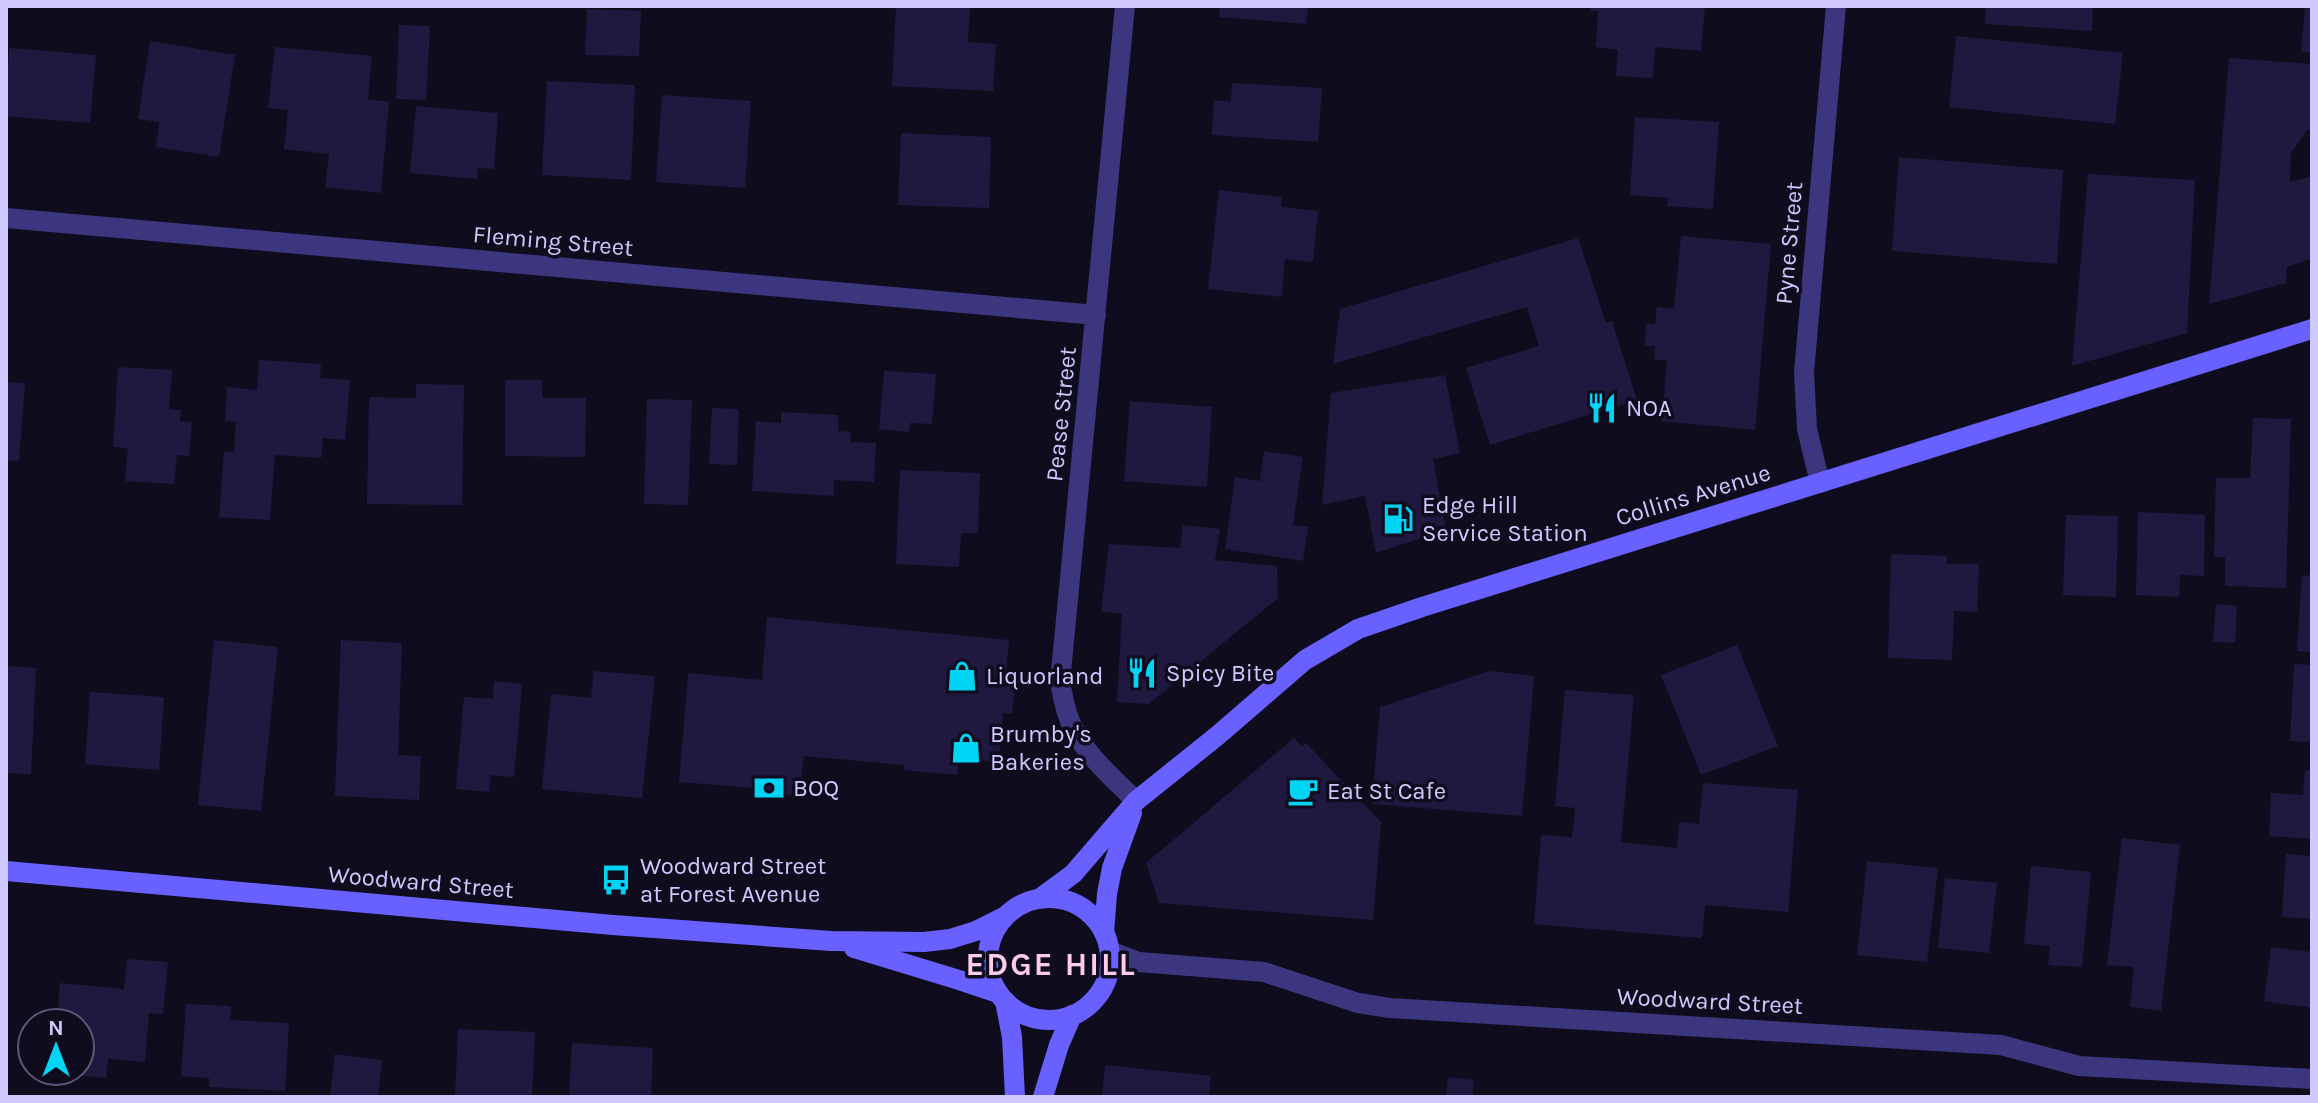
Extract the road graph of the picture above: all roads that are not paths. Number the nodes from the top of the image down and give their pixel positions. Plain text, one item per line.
1 (1125, 6) edge
2 (1836, 6) edge
3 (6, 218) edge
4 (1096, 315) junction
5 (2312, 329) edge
6 (1820, 483) junction
7 (1136, 801) junction
8 (6, 871) edge
9 (1039, 899) junction
10 (1004, 917) junction
11 (831, 941) junction
12 (1107, 942) junction
13 (1001, 997) junction
14 (1072, 1015) junction
15 (2312, 1079) edge
16 (1015, 1097) edge
17 (1043, 1097) edge

1 - 4 street, Pease Street
2 - 6 street, Pyne Street
3 - 4 street, Fleming Street
4 - 7 street, Pease Street
5 - 6 street, Collins Avenue
6 - 7 street, Collins Avenue
7 - 9 street, Collins Avenue
7 - 12 street
8 - 11 street, Woodward Street
9 - 10 street
9 - 12 street
10 - 11 street, Woodward Street
10 - 13 street
11 - 13 street, Woodward Street
12 - 14 street
12 - 15 street, Woodward Street
13 - 14 street
13 - 16 street
14 - 17 street

